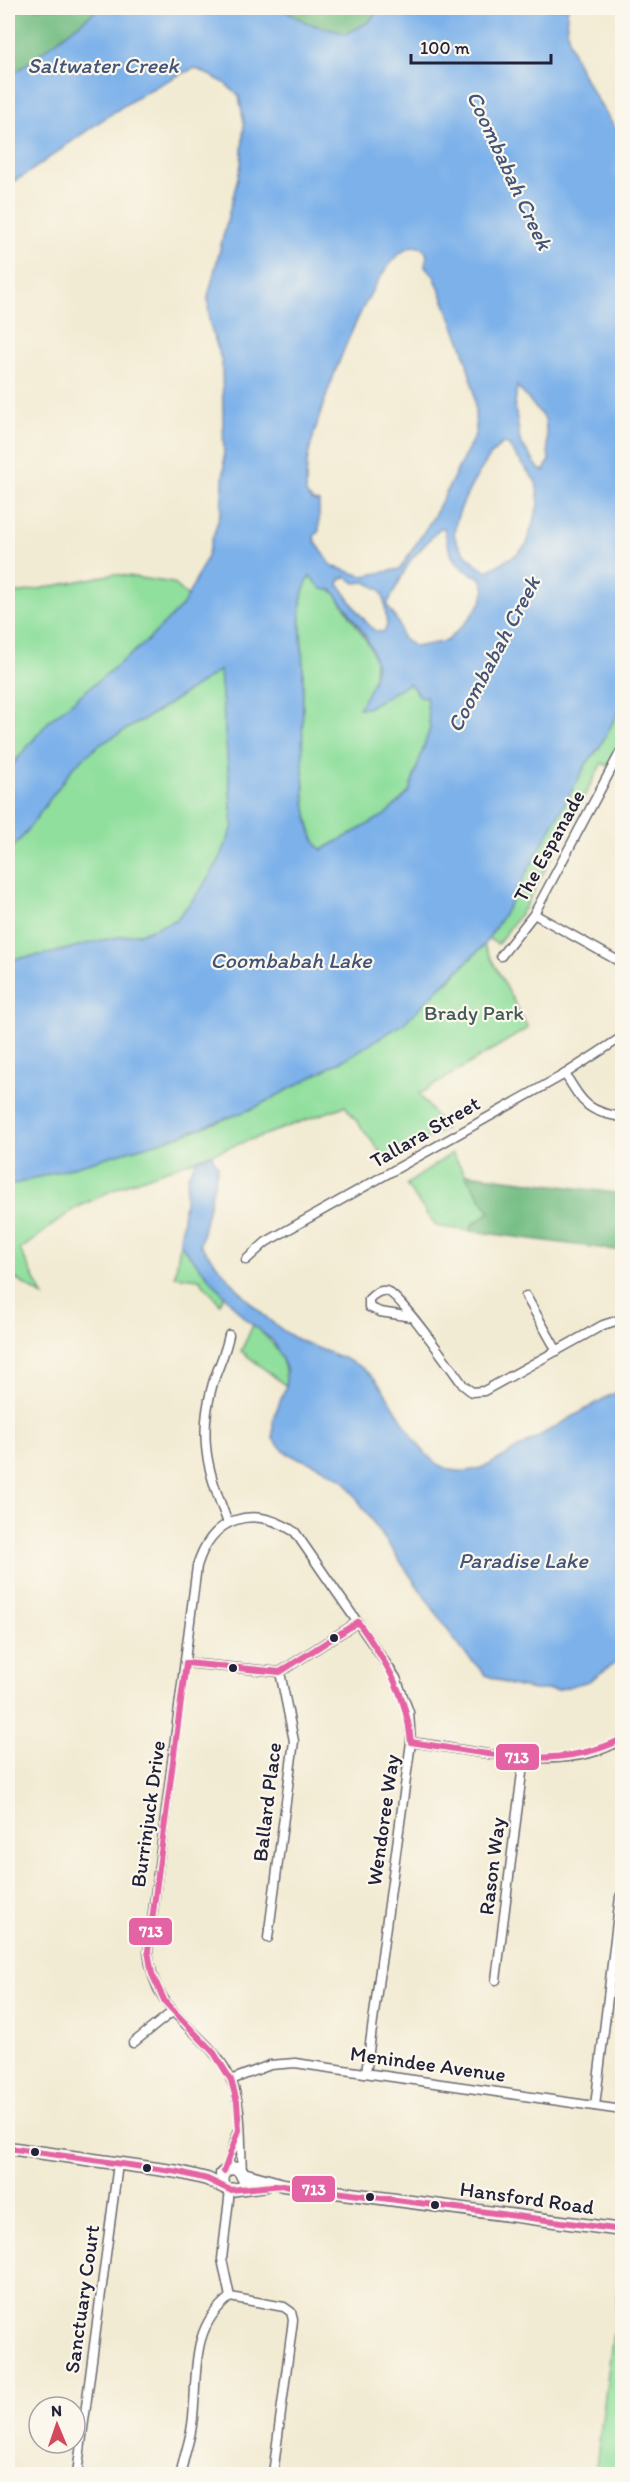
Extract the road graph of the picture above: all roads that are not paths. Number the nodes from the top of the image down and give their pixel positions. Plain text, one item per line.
1 (622, 749) edge
2 (534, 914) junction
3 (501, 956) dead end
4 (622, 963) edge
5 (622, 1037) edge
6 (565, 1074) junction
7 (622, 1117) edge
8 (246, 1260) dead end
9 (526, 1296) dead end
10 (412, 1317) junction
11 (622, 1319) edge
12 (229, 1335) dead end
13 (557, 1351) junction
14 (228, 1523) junction
15 (358, 1622) junction
16 (186, 1663) junction
17 (280, 1672) junction
18 (622, 1739) edge
19 (411, 1742) junction
20 (524, 1757) junction
21 (622, 1893) edge
22 (267, 1938) dead end
23 (496, 1980) dead end
24 (172, 2012) junction
25 (133, 2043) dead end
26 (366, 2073) junction
27 (231, 2080) junction
28 (595, 2106) junction
29 (622, 2110) edge
30 (239, 2130) junction
31 (8, 2148) edge
32 (118, 2164) junction
33 (225, 2170) junction
34 (179, 2172) junction
35 (242, 2173) junction
36 (283, 2185) junction
37 (231, 2188) junction
38 (622, 2230) edge
39 (230, 2297) junction
40 (77, 2475) edge
41 (181, 2475) edge
42 (273, 2475) edge

1 - 2 street, The Espanade
2 - 3 street, The Espanade
2 - 4 street
5 - 6 street, Tallara Street
6 - 7 street
6 - 8 street, Tallara Street
9 - 13 street
10 - 10 street
10 - 13 street
11 - 13 street
12 - 14 street
14 - 15 street, Wendoree Way
14 - 16 street, Burrinjuck Drive
15 - 17 street
15 - 19 street, Wendoree Way
16 - 17 street
16 - 24 street, Burrinjuck Drive
17 - 22 street, Ballard Place
18 - 20 street
19 - 20 street
19 - 26 street, Wendoree Way
20 - 23 street, Rason Way
21 - 28 street
24 - 25 street
24 - 27 street, Burrinjuck Drive
26 - 27 street, Menindee Avenue
26 - 28 street, Menindee Avenue
27 - 30 street, Burrinjuck Drive
28 - 29 street, Menindee Avenue
30 - 33 street, Burrinjuck Drive
30 - 35 street, Burrinjuck Drive
31 - 32 street, Hansford Road
32 - 34 street, Hansford Road
32 - 40 street, Sanctuary Court
33 - 34 street, Hansford Road
33 - 35 street
33 - 37 street
34 - 37 street, Hansford Road
35 - 36 street, Hansford Road
35 - 37 street
36 - 37 street, Hansford Road
36 - 38 street, Hansford Road
37 - 39 street
39 - 41 street
39 - 42 street

